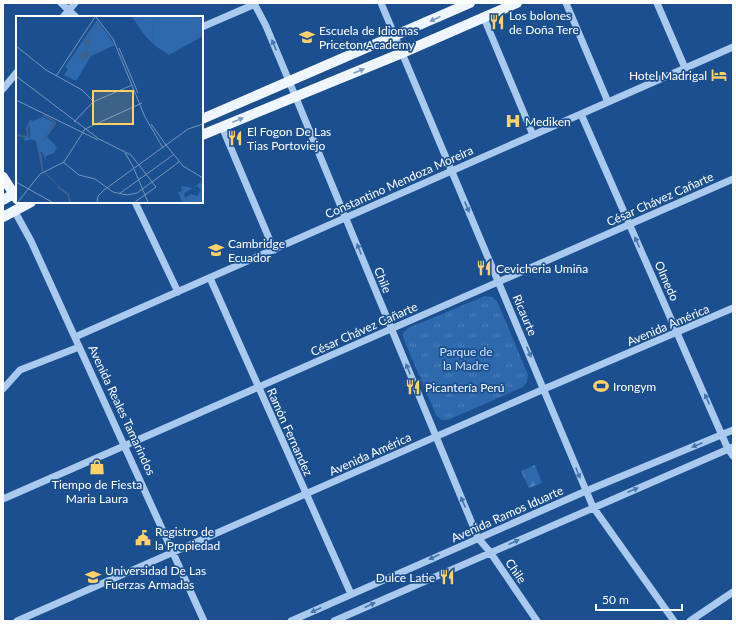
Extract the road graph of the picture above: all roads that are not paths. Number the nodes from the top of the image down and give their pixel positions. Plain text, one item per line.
1 (61, 3) edge
2 (75, 3) edge
3 (255, 3) edge
4 (381, 3) edge
5 (470, 3) edge
6 (517, 3) edge
7 (566, 3) edge
8 (657, 3) edge
9 (69, 10) junction
10 (64, 16) edge
11 (75, 16) edge
12 (484, 18) junction
13 (203, 27) edge
14 (395, 36) junction
15 (733, 47) edge
16 (402, 53) junction
17 (685, 68) junction
18 (16, 73) edge
19 (289, 81) junction
20 (3, 89) edge
21 (296, 97) junction
22 (608, 102) junction
23 (581, 114) junction
24 (203, 119) edge
25 (222, 127) junction
26 (203, 135) edge
27 (533, 135) junction
28 (452, 171) junction
29 (3, 177) edge
30 (733, 179) edge
31 (3, 200) edge
32 (135, 203) edge
33 (14, 205) edge
34 (346, 218) junction
35 (630, 224) junction
36 (274, 250) junction
37 (210, 278) junction
38 (499, 282) junction
39 (178, 292) junction
40 (733, 308) edge
41 (392, 329) junction
42 (677, 332) junction
43 (75, 337) junction
44 (79, 347) junction
45 (258, 387) junction
46 (544, 389) junction
47 (3, 390) edge
48 (733, 430) edge
49 (722, 435) junction
50 (436, 437) junction
51 (124, 446) junction
52 (730, 448) edge
53 (733, 456) edge
54 (586, 491) junction
55 (306, 494) junction
56 (3, 499) edge
57 (593, 507) junction
58 (478, 538) junction
59 (490, 552) junction
60 (173, 553) junction
61 (733, 592) edge
62 (351, 594) junction
63 (17, 621) edge
64 (204, 621) edge
65 (291, 621) edge
66 (334, 621) edge
67 (537, 621) edge
68 (674, 621) edge
69 (690, 621) edge

1 - 9 street
2 - 9 street
3 - 13 street
19 -> 3 street, Chile
4 - 14 street, Ricaurte
5 -> 14 main road
6 - 12 main road
7 - 22 street
8 - 17 street
9 - 10 street
9 - 11 street
12 - 16 main road
12 - 27 street
14 - 16 street, Ricaurte
14 - 19 main road
15 - 17 street, Constantino Mendoza Moreira
21 -> 16 main road
16 - 28 street, Ricaurte
17 - 22 street, Constantino Mendoza Moreira
18 - 20 street
19 - 21 street, Chile
19 - 24 main road
25 -> 21 main road
21 - 34 street, Chile
22 - 23 street, Constantino Mendoza Moreira
23 - 27 street, Constantino Mendoza Moreira
23 - 35 street, Olmedo
25 - 26 main road
25 - 36 street
27 - 28 street, Constantino Mendoza Moreira
28 - 34 street, Constantino Mendoza Moreira
28 -> 38 street, Ricaurte
29 - 33 main road, Avenida Reales Tamarindos
30 - 35 street, César Chávez Cañarte
31 - 33 main road
32 - 39 street
33 - 43 street, Avenida Reales Tamarindos
34 - 36 street, Constantino Mendoza Moreira
41 -> 34 street, Chile
35 - 38 street, César Chávez Cañarte
42 -> 35 street, Olmedo
36 - 37 street, Constantino Mendoza Moreira
37 - 39 street, Constantino Mendoza Moreira
37 - 45 street, Ramón Fernandez
38 - 41 street, César Chávez Cañarte
38 -> 46 street, Ricaurte
39 - 43 street, Constantino Mendoza Moreira
40 - 42 street, Avenida América
41 - 45 street, César Chávez Cañarte
50 -> 41 street, Chile
42 - 46 street, Avenida América
49 -> 42 street, Olmedo
43 - 44 street, Avenida Reales Tamarindos
44 - 47 street
44 - 51 street, Avenida Reales Tamarindos
45 - 51 street, César Chávez Cañarte
45 - 55 street, Ramón Fernandez
46 - 50 street, Avenida América
46 -> 54 street, Ricaurte
48 - 49 street, Avenida Ramos Iduarte
49 - 52 street, Olmedo
49 -> 54 street, Avenida Ramos Iduarte
50 - 55 street, Avenida América
58 -> 50 street, Chile
51 - 56 street, César Chávez Cañarte
51 - 60 street, Avenida Reales Tamarindos
52 - 53 street, Olmedo
57 -> 52 street
54 - 57 street, Ricaurte
54 - 58 street, Avenida Ramos Iduarte
55 - 60 street, Avenida América
55 - 62 street, Ramón Fernandez
59 -> 57 street
57 - 68 street, Ricaurte
58 - 59 street, Chile
58 -> 62 street, Avenida Ramos Iduarte
66 -> 59 street
59 - 67 street, Chile
60 - 63 street, Avenida América
60 - 64 street, Avenida Reales Tamarindos
61 - 69 street
62 -> 65 street, Avenida Ramos Iduarte

